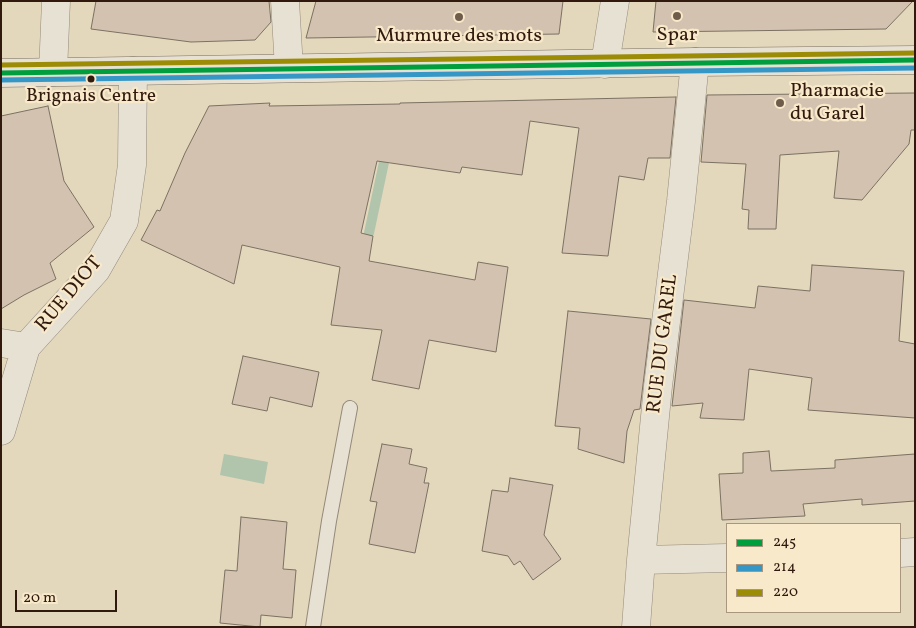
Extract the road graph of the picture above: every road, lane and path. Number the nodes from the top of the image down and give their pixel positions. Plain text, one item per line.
1 (56, 1) edge
2 (285, 1) edge
3 (615, 1) edge
4 (915, 60) edge
5 (695, 62) junction
6 (605, 64) junction
7 (289, 68) junction
8 (133, 71) junction
9 (53, 72) junction
10 (1, 73) edge
11 (13, 345) edge
12 (350, 408) dead end
13 (1, 431) edge
14 (915, 552) edge
15 (901, 553) edge
16 (726, 558) edge
17 (641, 560) junction
18 (313, 627) edge
19 (636, 627) edge

1 - 9 street
2 - 7 street
3 - 6 street
4 - 5 street
5 - 6 street
5 - 17 street, RUE DU GAREL
6 - 7 street
7 - 8 street
8 - 9 street
8 - 11 street, RUE DIOT
9 - 10 street
11 - 13 street
12 - 18 lane
14 - 15 street
16 - 17 street
17 - 19 street, RUE DU GAREL

